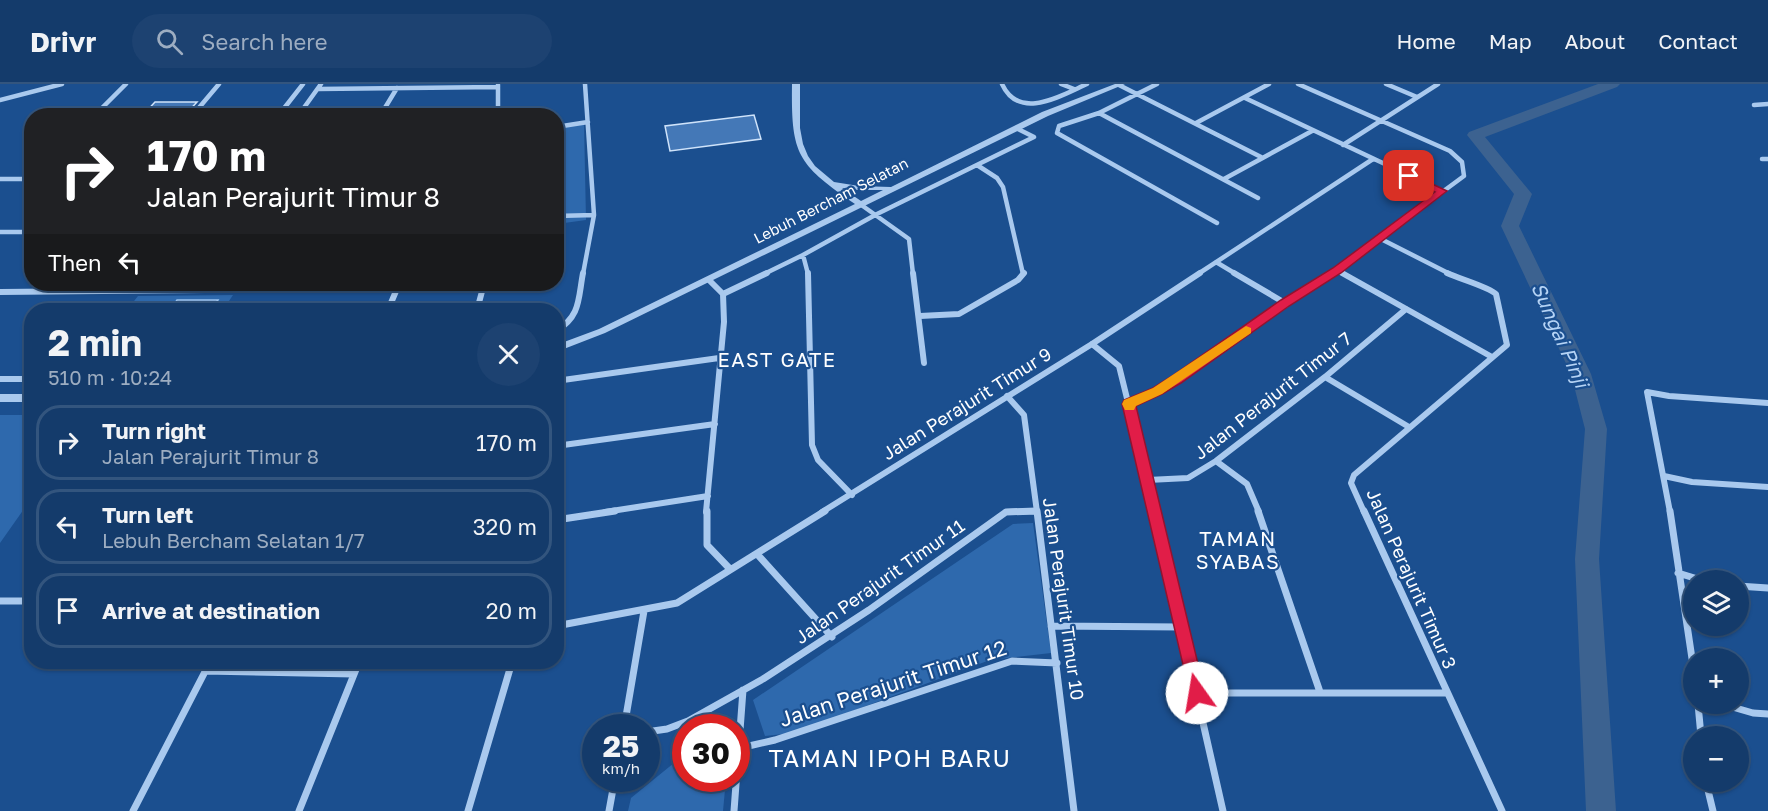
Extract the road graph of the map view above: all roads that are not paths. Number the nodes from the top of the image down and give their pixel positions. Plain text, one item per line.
1 (62, 84) edge
2 (126, 84) edge
3 (219, 84) edge
4 (303, 84) edge
5 (585, 84) edge
6 (796, 84) edge
7 (1002, 84) edge
8 (1061, 84) edge
9 (1087, 84) edge
10 (1156, 84) edge
11 (1269, 84) edge
12 (1298, 84) edge
13 (1386, 84) edge
14 (1438, 84) edge
15 (1120, 85) edge
16 (320, 86) edge
17 (498, 86) edge
18 (397, 88) junction
19 (1075, 89) junction
20 (1137, 94) junction
21 (1417, 97) junction
22 (1245, 98) junction
23 (0, 100) edge
24 (1768, 104) edge
25 (1754, 105) dead end
26 (102, 108) edge
27 (199, 108) edge
28 (284, 108) edge
29 (304, 108) edge
30 (385, 108) edge
31 (498, 108) edge
32 (1099, 113) junction
33 (1382, 120) junction
34 (588, 122) junction
35 (1196, 123) junction
36 (564, 125) edge
37 (1016, 128) junction
38 (1312, 131) junction
39 (1343, 145) junction
40 (1261, 157) junction
41 (1373, 159) junction
42 (977, 165) junction
43 (24, 178) edge
44 (0, 179) edge
45 (1224, 180) junction
46 (830, 183) junction
47 (891, 188) junction
48 (1442, 191) junction
49 (1258, 198) dead end
50 (860, 204) junction
51 (878, 214) junction
52 (594, 215) junction
53 (564, 216) edge
54 (1216, 223) dead end
55 (0, 232) edge
56 (24, 232) edge
57 (1379, 238) junction
58 (803, 255) junction
59 (1216, 262) junction
60 (1337, 270) junction
61 (709, 280) junction
62 (222, 291) edge
63 (0, 292) edge
64 (723, 294) junction
65 (1285, 303) junction
66 (1406, 309) junction
67 (920, 316) junction
68 (564, 326) edge
69 (1092, 344) junction
70 (564, 346) edge
71 (1492, 357) junction
72 (719, 358) junction
73 (924, 363) dead end
74 (1325, 377) junction
75 (0, 379) edge
76 (24, 379) edge
77 (564, 380) edge
78 (1007, 396) junction
79 (0, 398) edge
80 (24, 398) edge
81 (1768, 402) edge
82 (1128, 404) junction
83 (715, 423) junction
84 (1409, 427) junction
85 (564, 445) edge
86 (1216, 461) junction
87 (1664, 476) junction
88 (1148, 480) junction
89 (1768, 487) edge
90 (852, 495) junction
91 (708, 496) junction
92 (1036, 511) junction
93 (564, 519) edge
94 (757, 554) junction
95 (730, 569) junction
96 (1678, 573) junction
97 (1683, 575) edge
98 (1749, 587) edge
99 (1768, 588) edge
100 (24, 600) edge
101 (0, 601) edge
102 (644, 611) junction
103 (564, 625) edge
104 (1051, 626) junction
105 (1181, 627) junction
106 (832, 637) junction
107 (1690, 648) edge
108 (1057, 663) junction
109 (356, 669) edge
110 (510, 669) edge
111 (205, 671) joint
112 (354, 674) junction
113 (743, 690) junction
114 (1320, 692) junction
115 (1197, 693) junction
116 (1446, 693) junction
117 (1749, 712) edge
118 (626, 714) edge
119 (742, 714) edge
120 (1768, 714) edge
121 (660, 731) edge
122 (750, 746) edge
123 (612, 792) edge
124 (736, 792) edge
125 (1708, 792) edge
126 (133, 811) edge
127 (299, 811) edge
128 (468, 811) edge
129 (609, 811) edge
130 (734, 811) edge
131 (1074, 811) edge
132 (1223, 811) edge
133 (1502, 811) edge
134 (1713, 811) edge

1 - 23 street
2 - 26 street
3 - 27 street
4 - 28 street
5 - 34 street
6 - 46 street
7 - 19 street
8 - 19 street
9 - 19 street
10 - 20 street
11 - 22 street
12 - 33 street
13 - 21 street
14 - 21 street
15 - 20 street
15 - 37 street, Lebuh Bercham Selatan
16 - 18 street
16 - 29 street
17 - 18 street
17 - 31 street
18 - 30 street
20 - 32 street
20 - 35 street
21 - 33 street
22 - 35 street
22 - 38 street
24 - 25 street
32 - 45 street
32 - 54 street
33 - 39 street
33 - 48 street
34 - 36 street
34 - 52 street
35 - 40 street
37 - 42 street
37 - 47 street, Lebuh Bercham Selatan
38 - 39 street
38 - 40 street
39 - 41 street
40 - 45 street
41 - 48 street
41 - 59 street, Jalan Perajurit Timur 9
42 - 51 street
42 - 67 street
43 - 44 street
45 - 49 street
46 - 47 street
46 - 50 street
47 - 50 street, Lebuh Bercham Selatan
48 - 57 street
50 - 51 street
50 - 61 street, Lebuh Bercham Selatan
51 - 58 street
51 - 67 street
52 - 53 street
52 - 68 street
55 - 56 street
57 - 60 street
57 - 71 street, Jalan Perajurit Timur 3
58 - 64 street
58 - 90 street
59 - 65 street
59 - 69 street, Jalan Perajurit Timur 9
60 - 65 street
60 - 66 street
61 - 64 street
61 - 70 street, Lebuh Bercham Selatan
62 - 63 street
64 - 72 street
65 - 82 street
66 - 71 street
66 - 74 street, Jalan Perajurit Timur 7
67 - 73 street
69 - 78 street, Jalan Perajurit Timur 9
69 - 82 street
71 - 84 street, Jalan Perajurit Timur 3
72 - 77 street
72 - 83 street
74 - 84 street
74 - 86 street, Jalan Perajurit Timur 7
75 - 76 street
78 - 90 street, Jalan Perajurit Timur 9
78 - 92 street, Jalan Perajurit Timur 10
79 - 80 street
81 - 87 street
82 - 88 street
83 - 85 street
83 - 91 street
84 - 116 street, Jalan Perajurit Timur 3
86 - 88 street, Jalan Perajurit Timur 7
86 - 114 street
87 - 89 street
87 - 96 street
88 - 105 street
90 - 94 street, Jalan Perajurit Timur 9
91 - 93 street
91 - 95 street
92 - 104 street, Jalan Perajurit Timur 10
92 - 106 street, Jalan Perajurit Timur 11
94 - 95 street, Jalan Perajurit Timur 9
94 - 106 street
95 - 102 street, Jalan Perajurit Timur 9
96 - 97 street
96 - 107 street
98 - 99 street
100 - 101 street
102 - 103 street, Jalan Perajurit Timur 9
102 - 118 street
104 - 105 street
104 - 108 street, Jalan Perajurit Timur 10
105 - 115 street
106 - 113 street, Jalan Perajurit Timur 11
108 - 122 street, Jalan Perajurit Timur 12
108 - 131 street, Jalan Perajurit Timur 10
109 - 112 street
110 - 128 street
111 - 112 street
111 - 126 street
112 - 127 street
113 - 119 street
113 - 121 street, Jalan Perajurit Timur 11
114 - 115 street
114 - 116 street
115 - 132 street
116 - 133 street, Jalan Perajurit Timur 3
117 - 120 street
123 - 129 street
124 - 130 street
125 - 134 street

